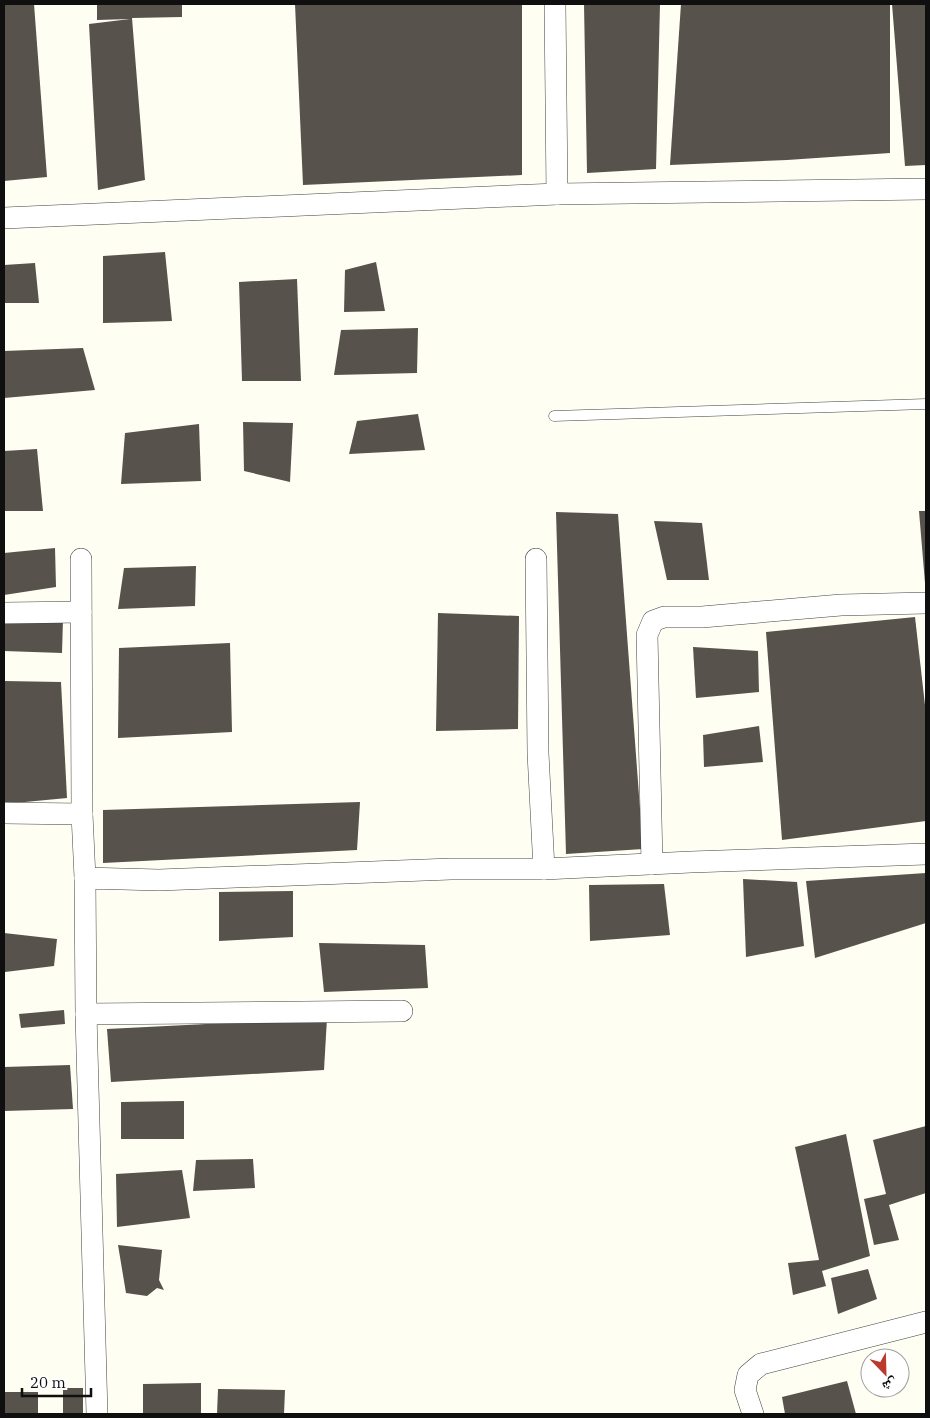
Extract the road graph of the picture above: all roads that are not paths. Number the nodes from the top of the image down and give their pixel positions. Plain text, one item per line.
1 (554, 4) edge
2 (926, 189) edge
3 (557, 194) junction
4 (4, 218) edge
5 (926, 404) edge
6 (554, 416) dead end
7 (536, 559) dead end
8 (80, 560) dead end
9 (926, 603) edge
10 (81, 612) junction
11 (4, 613) edge
12 (4, 813) edge
13 (82, 814) junction
14 (926, 854) edge
15 (652, 864) junction
16 (544, 869) junction
17 (85, 878) junction
18 (402, 1011) dead end
19 (86, 1014) junction
20 (926, 1322) edge
21 (97, 1414) edge
22 (753, 1414) edge

1 - 3 street
2 - 3 street
3 - 4 street
5 - 6 lane
7 - 16 street
8 - 10 street
9 - 15 street
10 - 11 street
10 - 13 street
12 - 13 street
13 - 17 street
14 - 15 street
15 - 16 street
16 - 17 street
17 - 19 street
18 - 19 street
19 - 21 street
20 - 22 street

